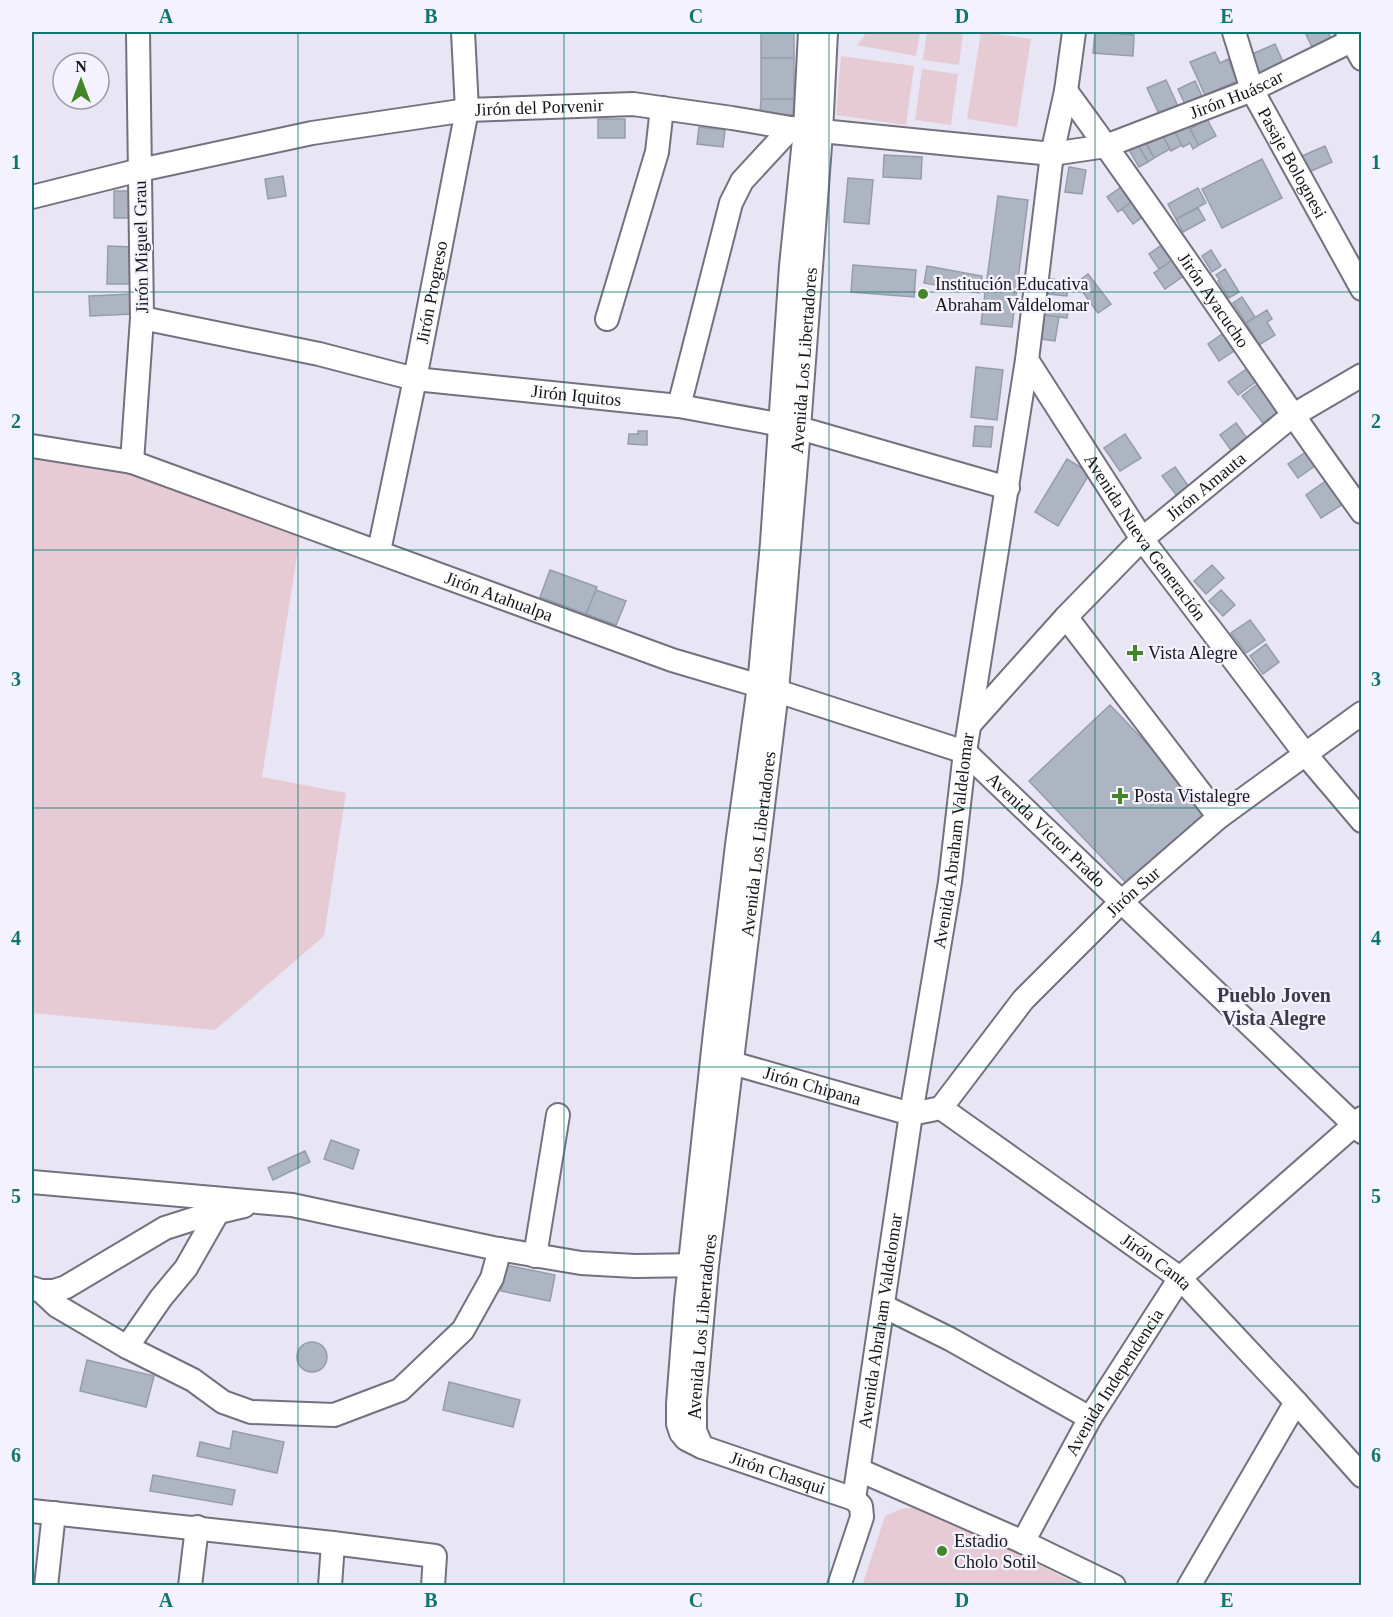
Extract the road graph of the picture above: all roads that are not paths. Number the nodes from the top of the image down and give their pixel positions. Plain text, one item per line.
1 (138, 32) edge
2 (463, 32) edge
3 (810, 32) edge
4 (826, 32) edge
5 (1074, 32) edge
6 (1234, 32) edge
7 (1355, 41) edge
8 (1252, 90) junction
9 (1066, 91) junction
10 (662, 108) junction
11 (467, 110) junction
12 (806, 130) junction
13 (1106, 146) junction
14 (1052, 154) junction
15 (140, 170) junction
16 (32, 197) edge
17 (1362, 289) edge
18 (142, 318) junction
19 (607, 319) dead end
20 (1027, 360) junction
21 (1362, 375) edge
22 (415, 380) junction
23 (680, 406) junction
24 (1292, 416) junction
25 (790, 426) junction
26 (32, 446) edge
27 (132, 462) junction
28 (1008, 488) junction
29 (1362, 512) edge
30 (1142, 539) junction
31 (379, 551) junction
32 (1066, 617) junction
33 (768, 689) junction
34 (1362, 713) edge
35 (971, 723) junction
36 (965, 752) junction
37 (1306, 755) junction
38 (1219, 817) junction
39 (1362, 821) edge
40 (1121, 902) junction
41 (722, 1060) junction
42 (941, 1108) junction
43 (911, 1114) junction
44 (558, 1115) dead end
45 (1359, 1124) edge
46 (32, 1182) edge
47 (264, 1202) junction
48 (218, 1212) junction
49 (500, 1249) junction
50 (535, 1256) junction
51 (698, 1264) junction
52 (1180, 1278) junction
53 (36, 1289) edge
54 (883, 1306) junction
55 (127, 1347) junction
56 (1296, 1402) junction
57 (1090, 1418) junction
58 (702, 1447) joint
59 (1354, 1452) edge
60 (859, 1470) junction
61 (1362, 1476) edge
62 (854, 1499) junction
63 (43, 1512) edge
64 (196, 1527) junction
65 (1023, 1542) junction
66 (333, 1543) junction
67 (46, 1586) edge
68 (190, 1586) edge
69 (330, 1586) edge
70 (433, 1586) edge
71 (839, 1586) edge
72 (1114, 1586) edge
73 (1189, 1586) edge

1 - 15 street, Jirón Miguel Grau
2 - 11 street, Jirón Progreso
3 - 12 street, Avenida Los Libertadores
4 - 12 street, Avenida Los Libertadores
5 - 9 street, Avenida Abraham Valdelomar
6 - 8 street, Pasaje Bolognesi
7 - 8 street, Jirón Huáscar
8 - 13 street, Jirón Huáscar
8 - 17 street, Pasaje Bolognesi
9 - 13 street, Jirón Ayacucho
9 - 14 street, Avenida Abraham Valdelomar
10 - 11 street, Jirón del Porvenir
10 - 12 street, Jirón del Porvenir
10 - 19 street
11 - 15 street, Jirón del Porvenir
11 - 22 street, Jirón Progreso
12 - 14 street, Jirón del Porvenir
12 - 23 street
12 - 25 street, Avenida Los Libertadores
13 - 14 street, Jirón Huáscar
13 - 24 street, Jirón Ayacucho
14 - 20 street, Avenida Abraham Valdelomar
15 - 16 street, Jirón del Porvenir
15 - 18 street, Jirón Miguel Grau
18 - 22 street, Jirón Iquitos
18 - 27 street, Jirón Miguel Grau
20 - 28 street, Avenida Abraham Valdelomar
20 - 30 street, Avenida Nueva Generación
21 - 24 street, Jirón Amauta
22 - 23 street, Jirón Iquitos
22 - 31 street, Jirón Progreso
23 - 25 street, Jirón Iquitos
24 - 29 street, Jirón Ayacucho
24 - 30 street, Jirón Amauta
25 - 28 street, Jirón Iquitos
25 - 33 street, Avenida Los Libertadores
26 - 27 street, Jirón Atahualpa
27 - 31 street, Jirón Atahualpa
28 - 35 street, Avenida Abraham Valdelomar
30 - 32 street, Jirón Amauta
30 - 37 street, Avenida Nueva Generación
31 - 33 street, Jirón Atahualpa
32 - 35 street, Jirón Amauta
32 - 38 street
33 - 36 street, Jirón Atahualpa
33 - 41 street, Avenida Los Libertadores
34 - 37 street, Jirón Sur
35 - 36 street, Avenida Abraham Valdelomar
36 - 40 street, Avenida Víctor Prado
36 - 43 street, Avenida Abraham Valdelomar
37 - 38 street, Jirón Sur
37 - 39 street, Avenida Nueva Generación
38 - 40 street, Jirón Sur
40 - 42 street, Jirón Sur
40 - 45 street, Avenida Víctor Prado
41 - 43 street, Jirón Chipana
41 - 51 street, Avenida Los Libertadores
42 - 43 street
42 - 52 street, Jirón Canta
43 - 54 street, Avenida Abraham Valdelomar
44 - 50 street
45 - 52 street, Avenida Independencia
46 - 47 street
47 - 48 street
47 - 49 street
48 - 53 street
48 - 55 street
49 - 50 street
49 - 55 street
50 - 51 street
51 - 58 street, Avenida Los Libertadores
52 - 56 street, Jirón Canta
52 - 57 street, Avenida Independencia
53 - 55 street
54 - 57 street
54 - 60 street, Avenida Abraham Valdelomar
56 - 59 street, Jirón Canta
56 - 73 street
57 - 65 street, Avenida Independencia
58 - 62 street, Jirón Chasqui
59 - 61 street, Jirón Canta
60 - 62 street, Avenida Abraham Valdelomar
60 - 65 street
62 - 71 street, Avenida Abraham Valdelomar
63 - 64 street
63 - 67 street
64 - 66 street
64 - 68 street
65 - 72 street
66 - 69 street
66 - 70 street

